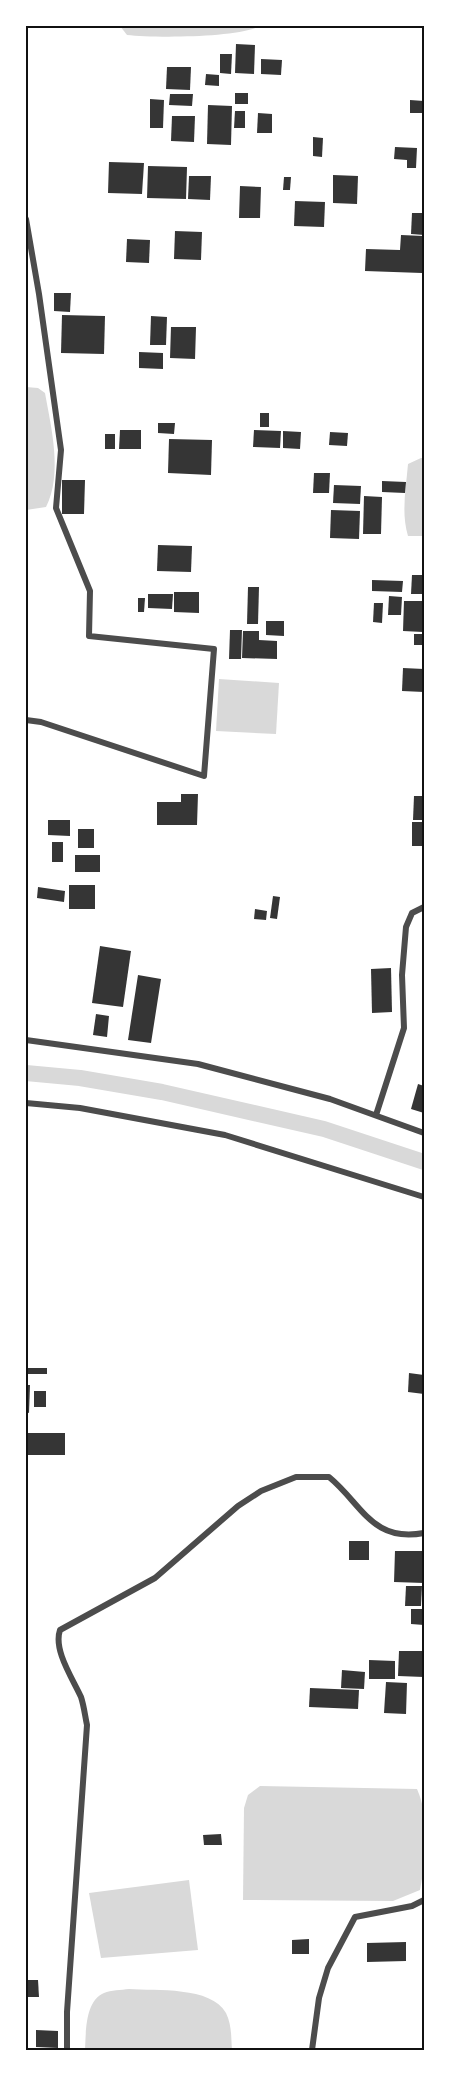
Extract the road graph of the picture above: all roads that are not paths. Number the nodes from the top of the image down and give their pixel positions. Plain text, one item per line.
1 (26, 219) edge
2 (26, 720) edge
3 (424, 908) edge
4 (26, 1040) edge
5 (26, 1103) edge
6 (375, 1115) junction
7 (424, 1133) edge
8 (424, 1197) edge
9 (424, 1533) edge
10 (424, 1900) edge
11 (67, 2050) edge
12 (312, 2050) edge

1 - 2 street
3 - 6 street
4 - 6 street
5 - 8 street
6 - 7 street
9 - 11 street
10 - 12 street

